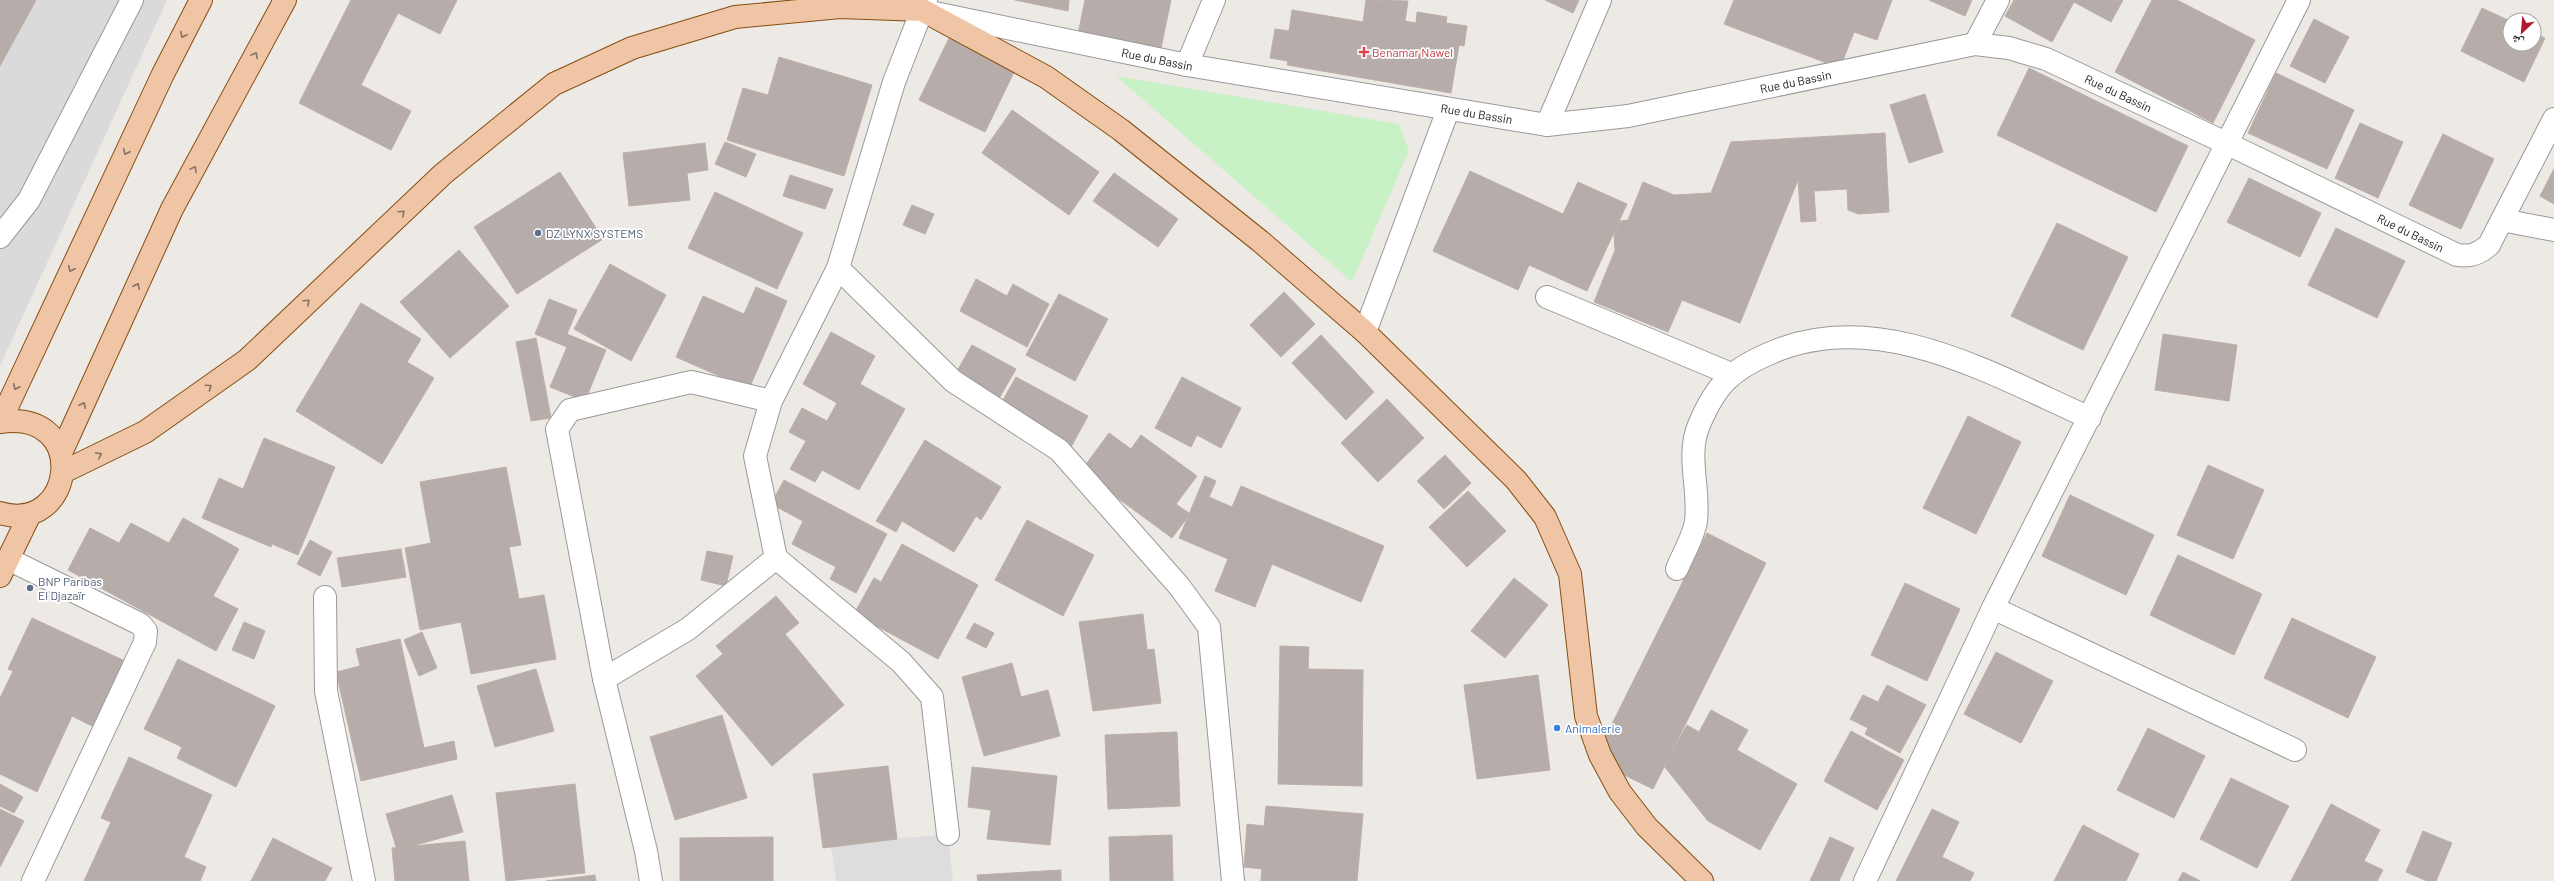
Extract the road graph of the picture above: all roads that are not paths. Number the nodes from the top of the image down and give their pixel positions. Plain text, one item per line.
1 (132, 0) edge
2 (201, 0) edge
3 (285, 0) edge
4 (1214, 0) edge
5 (1600, 0) edge
6 (1998, 0) edge
7 (2299, 0) edge
8 (924, 5) edge
9 (1975, 44) junction
10 (1187, 65) junction
11 (1448, 110) junction
12 (2554, 119) edge
13 (1547, 125) junction
14 (2226, 142) junction
15 (2502, 220) junction
16 (2554, 230) edge
17 (0, 237) edge
18 (838, 268) junction
19 (1547, 297) dead end
20 (1365, 332) junction
21 (1731, 374) junction
22 (771, 401) junction
23 (2090, 418) junction
24 (0, 422) edge
25 (62, 462) junction
26 (0, 513) edge
27 (30, 514) junction
28 (776, 558) junction
29 (4, 567) edge
30 (1678, 569) dead end
31 (325, 597) dead end
32 (1993, 608) junction
33 (604, 679) junction
34 (2295, 750) dead end
35 (948, 834) dead end
36 (33, 881) edge
37 (364, 881) edge
38 (651, 881) edge
39 (1233, 881) edge
40 (1702, 881) edge
41 (1864, 881) edge

1 - 17 street
2 -> 24 main road
25 -> 3 main road
4 - 10 street
5 - 13 street
6 - 9 street
7 - 14 street
8 - 10 street, Rue du Bassin
8 - 18 street
8 - 20 main road
25 -> 8 main road
9 - 13 street, Rue du Bassin
9 - 14 street, Rue du Bassin
10 - 11 street, Rue du Bassin
11 - 13 street, Rue du Bassin
11 - 20 street
12 - 15 street, Rue du Bassin
14 - 15 street, Rue du Bassin
14 - 23 street
15 - 16 street
18 - 22 street
18 - 39 street
19 - 21 street
20 - 40 main road
21 - 23 street
21 - 30 street
22 - 28 street
22 - 33 street
23 - 32 street
24 - 25 main road
25 - 27 main road
26 - 27 main road
27 - 29 main road
28 - 33 street
28 - 35 street
29 - 36 street
31 - 37 street
32 - 34 street
32 - 41 street
33 - 38 street

